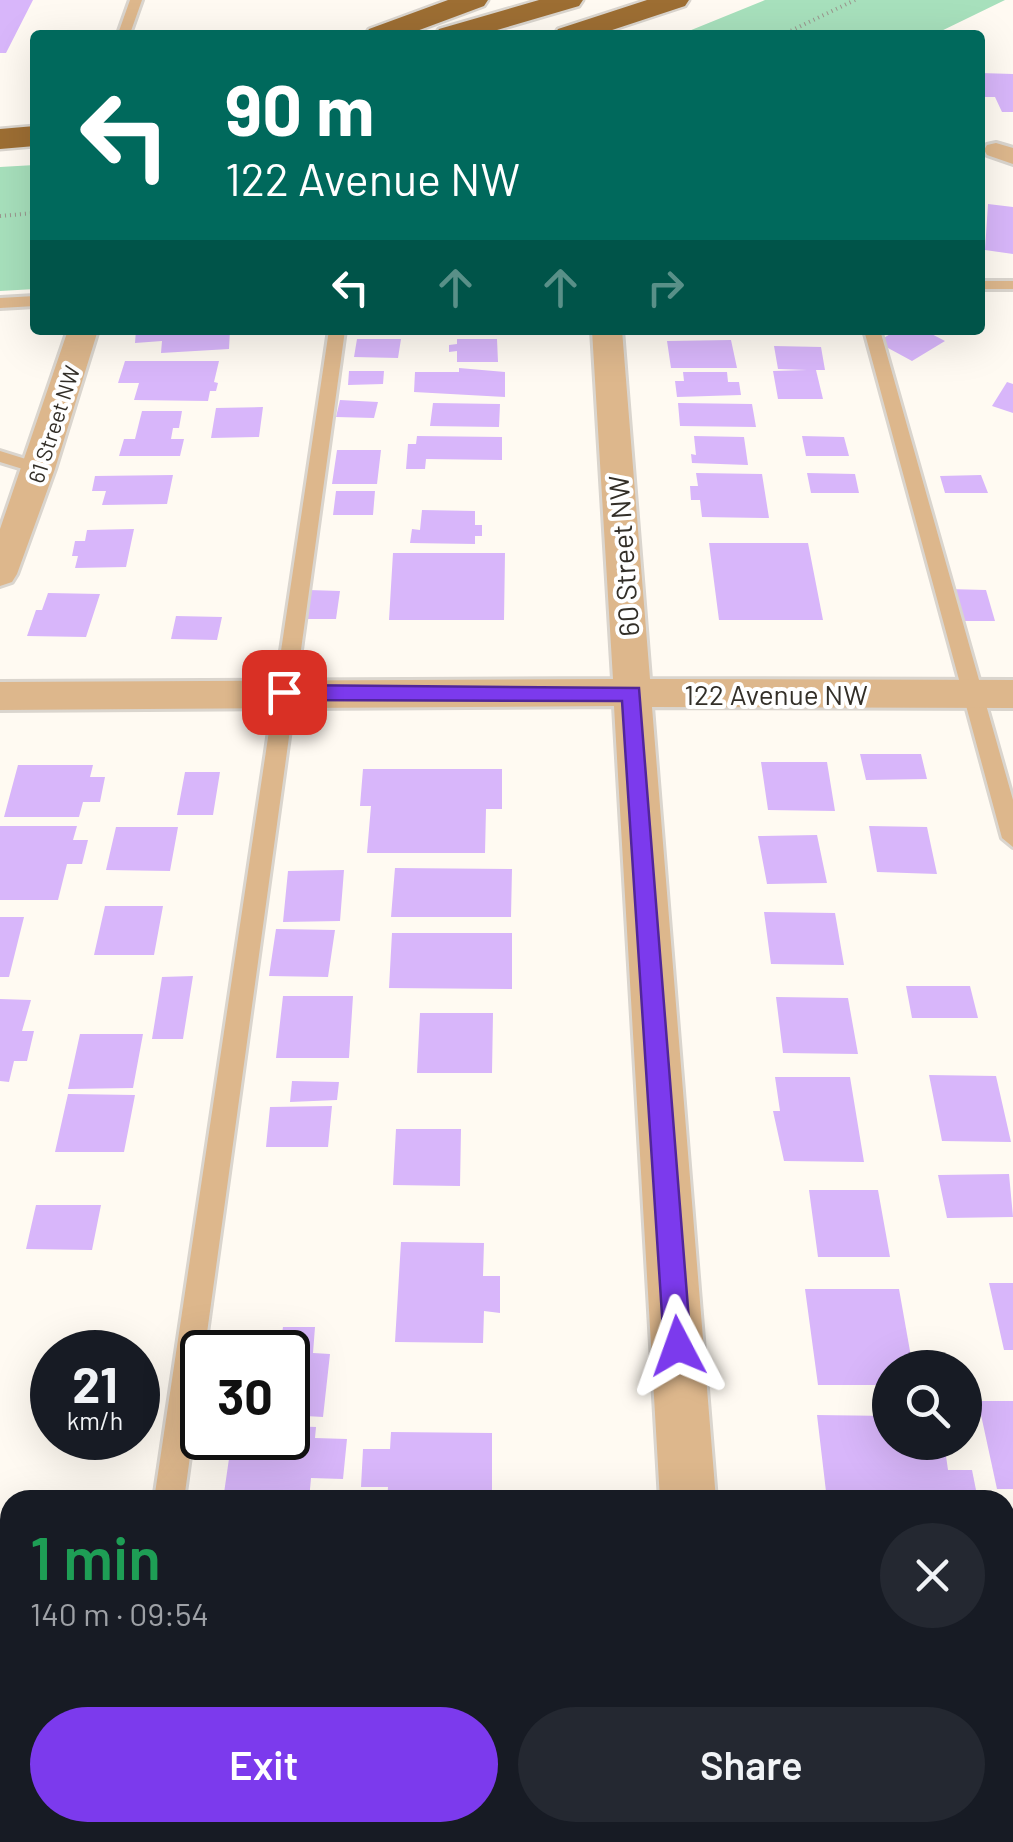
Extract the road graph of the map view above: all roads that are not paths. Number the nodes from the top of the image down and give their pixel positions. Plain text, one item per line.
1 (136, 0) edge
2 (474, 0) edge
3 (569, 0) edge
4 (674, 0) edge
5 (125, 30) dead end
6 (393, 30) edge
7 (466, 30) edge
8 (583, 30) edge
9 (30, 136) edge
10 (0, 139) edge
11 (985, 285) edge
12 (1013, 285) edge
13 (30, 301) edge
14 (0, 303) edge
15 (82, 335) edge
16 (335, 335) edge
17 (607, 335) edge
18 (873, 335) edge
19 (0, 456) edge
20 (39, 469) junction
21 (0, 574) edge
22 (284, 692) junction
23 (632, 694) junction
24 (973, 694) junction
25 (1013, 694) edge
26 (0, 696) edge
27 (1013, 838) edge
28 (169, 1490) edge
29 (687, 1490) edge

1 - 5 lane
2 - 6 highway
3 - 7 highway
4 - 8 highway
9 - 10 highway
11 - 12 lane
13 - 14 lane
15 - 20 street, 61 Street NW
16 - 22 lane
17 - 23 street, 60 Street NW
18 - 24 lane
19 - 20 lane
20 - 21 street, 61 Street NW
22 - 23 street, 122 Avenue NW
22 - 26 street, 122 Avenue NW
22 - 28 lane
23 - 24 street, 122 Avenue NW
23 - 29 street, 60 Street NW
24 - 25 street, 122 Avenue NW
24 - 27 lane

